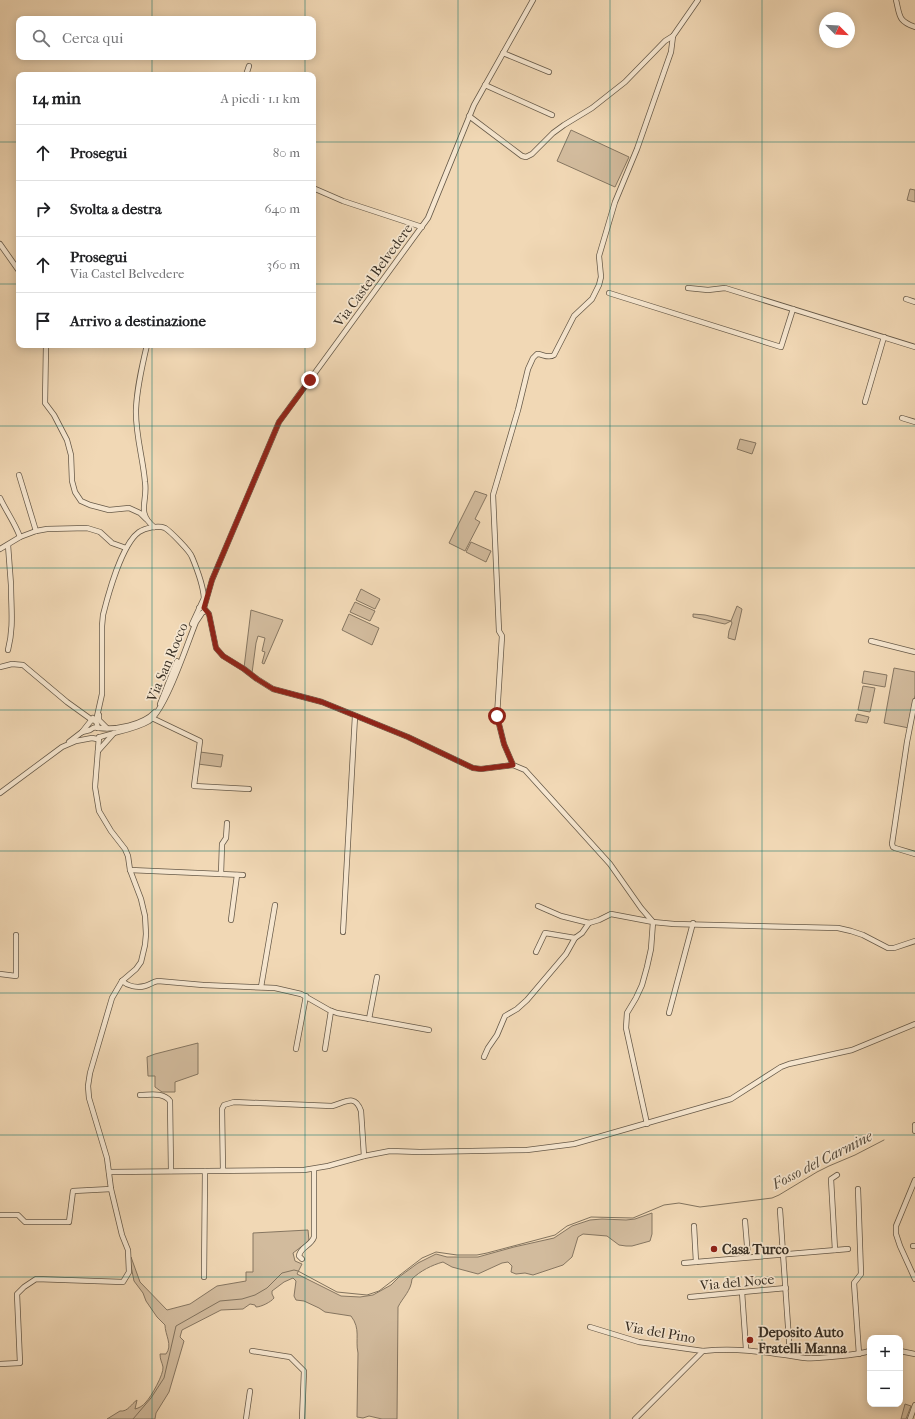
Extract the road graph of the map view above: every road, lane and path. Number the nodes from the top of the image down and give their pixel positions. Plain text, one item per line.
1 (533, 0) edge
2 (698, 0) edge
3 (896, 0) edge
4 (915, 27) edge
5 (673, 36) junction
6 (503, 52) junction
7 (249, 66) dead end
8 (247, 72) edge
9 (549, 72) dead end
10 (485, 85) junction
11 (552, 115) dead end
12 (470, 116) junction
13 (316, 189) edge
14 (422, 227) junction
15 (0, 244) edge
16 (16, 267) edge
17 (688, 288) dead end
18 (610, 293) dead end
19 (906, 299) dead end
20 (915, 302) edge
21 (793, 309) junction
22 (884, 337) junction
23 (915, 347) edge
24 (46, 348) edge
25 (146, 348) edge
26 (865, 402) dead end
27 (902, 418) dead end
28 (915, 422) edge
29 (19, 475) dead end
30 (0, 498) edge
31 (146, 519) junction
32 (154, 527) junction
33 (36, 531) junction
34 (20, 537) junction
35 (8, 545) junction
36 (126, 548) junction
37 (0, 549) edge
38 (212, 580) junction
39 (204, 598) junction
40 (201, 611) junction
41 (210, 621) junction
42 (871, 641) dead end
43 (8, 650) dead end
44 (915, 652) edge
45 (0, 667) edge
46 (915, 701) edge
47 (99, 706) junction
48 (355, 716) junction
49 (152, 718) junction
50 (94, 720) junction
51 (98, 728) junction
52 (107, 728) junction
53 (90, 730) junction
54 (82, 732) junction
55 (115, 732) junction
56 (96, 738) junction
57 (62, 747) junction
58 (98, 751) junction
59 (513, 765) junction
60 (249, 789) dead end
61 (0, 793) edge
62 (227, 823) dead end
63 (915, 854) edge
64 (130, 870) junction
65 (221, 874) junction
66 (238, 875) junction
67 (244, 875) dead end
68 (275, 905) dead end
69 (538, 906) dead end
70 (231, 920) dead end
71 (653, 922) junction
72 (589, 923) junction
73 (693, 924) junction
74 (343, 932) dead end
75 (16, 935) dead end
76 (575, 938) junction
77 (915, 941) edge
78 (536, 952) dead end
79 (0, 974) edge
80 (378, 977) dead end
81 (122, 981) junction
82 (261, 987) junction
83 (306, 996) junction
84 (331, 1011) junction
85 (669, 1013) dead end
86 (369, 1019) junction
87 (915, 1024) edge
88 (429, 1030) dead end
89 (296, 1049) dead end
90 (325, 1049) dead end
91 (484, 1057) dead end
92 (140, 1095) dead end
93 (647, 1124) junction
94 (915, 1125) edge
95 (915, 1131) edge
96 (364, 1156) junction
97 (314, 1169) junction
98 (171, 1171) junction
99 (205, 1171) junction
100 (223, 1171) junction
101 (109, 1172) junction
102 (837, 1175) dead end
103 (915, 1180) edge
104 (111, 1188) junction
105 (858, 1189) dead end
106 (780, 1210) dead end
107 (0, 1215) edge
108 (745, 1221) dead end
109 (694, 1226) dead end
110 (848, 1249) dead end
111 (835, 1250) junction
112 (783, 1254) junction
113 (748, 1257) junction
114 (302, 1259) dead end
115 (684, 1262) dead end
116 (696, 1262) junction
117 (204, 1277) dead end
118 (915, 1279) edge
119 (786, 1288) junction
120 (742, 1292) junction
121 (690, 1297) dead end
122 (590, 1327) dead end
123 (746, 1349) junction
124 (252, 1351) dead end
125 (703, 1351) junction
126 (867, 1352) edge
127 (903, 1352) edge
128 (859, 1354) junction
129 (915, 1354) edge
130 (790, 1355) junction
131 (0, 1364) edge
132 (250, 1391) dead end
133 (915, 1405) edge
134 (246, 1419) edge
135 (302, 1419) edge
136 (635, 1419) edge
137 (910, 1419) edge

1 - 6 street, Via Castel Belvedere
2 - 5 street
3 - 4 street
5 - 12 street
5 - 59 street
6 - 9 street
6 - 10 street, Via Castel Belvedere
7 - 8 street
10 - 11 street
10 - 12 street, Via Castel Belvedere
12 - 14 street, Via Castel Belvedere
13 - 14 street
14 - 38 street, Via Castel Belvedere
15 - 16 street
17 - 21 street
18 - 21 street
19 - 20 street
21 - 22 street
22 - 23 street
22 - 26 street
24 - 31 street
25 - 31 street
27 - 28 street
29 - 33 street
30 - 34 street
31 - 32 street
32 - 36 street
32 - 39 street
33 - 34 street
33 - 36 street
34 - 35 street
35 - 37 street
35 - 43 street
36 - 47 street
38 - 39 street, Via San Rocco
38 - 40 street
39 - 40 street, Via San Rocco
40 - 41 street
40 - 41 street
40 - 49 street, Via San Rocco
40 - 52 street
41 - 48 street
42 - 44 street
45 - 50 street
46 - 63 street
47 - 50 street
47 - 52 street
48 - 59 street
48 - 74 street
49 - 55 street, Via San Rocco
49 - 60 street
50 - 51 street
50 - 53 street
50 - 54 street
51 - 52 street
51 - 53 street
51 - 56 street
53 - 54 street
53 - 56 street
54 - 57 street
55 - 56 street, Via San Rocco
55 - 58 street
56 - 57 street
56 - 58 street
57 - 61 street
58 - 64 street
59 - 71 street
62 - 65 street
64 - 65 street
64 - 81 street
65 - 66 street
66 - 67 street
66 - 70 street
68 - 82 street
69 - 72 street
71 - 72 street
71 - 73 street
71 - 93 street
72 - 76 street
73 - 77 street
73 - 85 street
75 - 79 street
76 - 78 street
76 - 91 street
80 - 86 street
81 - 82 street
81 - 101 street
82 - 83 street
83 - 84 street
83 - 89 street
84 - 86 street
84 - 90 street
86 - 88 street
87 - 93 street
92 - 98 street
93 - 96 street
94 - 95 street
96 - 97 street
96 - 100 street
97 - 100 street
97 - 114 street
98 - 99 street
98 - 101 street
99 - 100 street
99 - 117 street
101 - 104 street
102 - 111 street
103 - 118 street
104 - 107 street
104 - 131 street
105 - 128 street
106 - 112 street
108 - 113 street
109 - 116 street
110 - 111 street
111 - 112 street
112 - 113 street
112 - 119 street
113 - 116 street
115 - 116 street
119 - 120 street, Via del Noce
119 - 130 street
120 - 121 street, Via del Noce
120 - 123 street
122 - 125 street, Via del Pino
123 - 125 street, Via del Pino
123 - 130 street, Via del Pino
124 - 135 street
125 - 136 street
126 - 128 street, Via del Pino
127 - 129 street
128 - 130 street, Via del Pino
132 - 134 street
133 - 137 street

